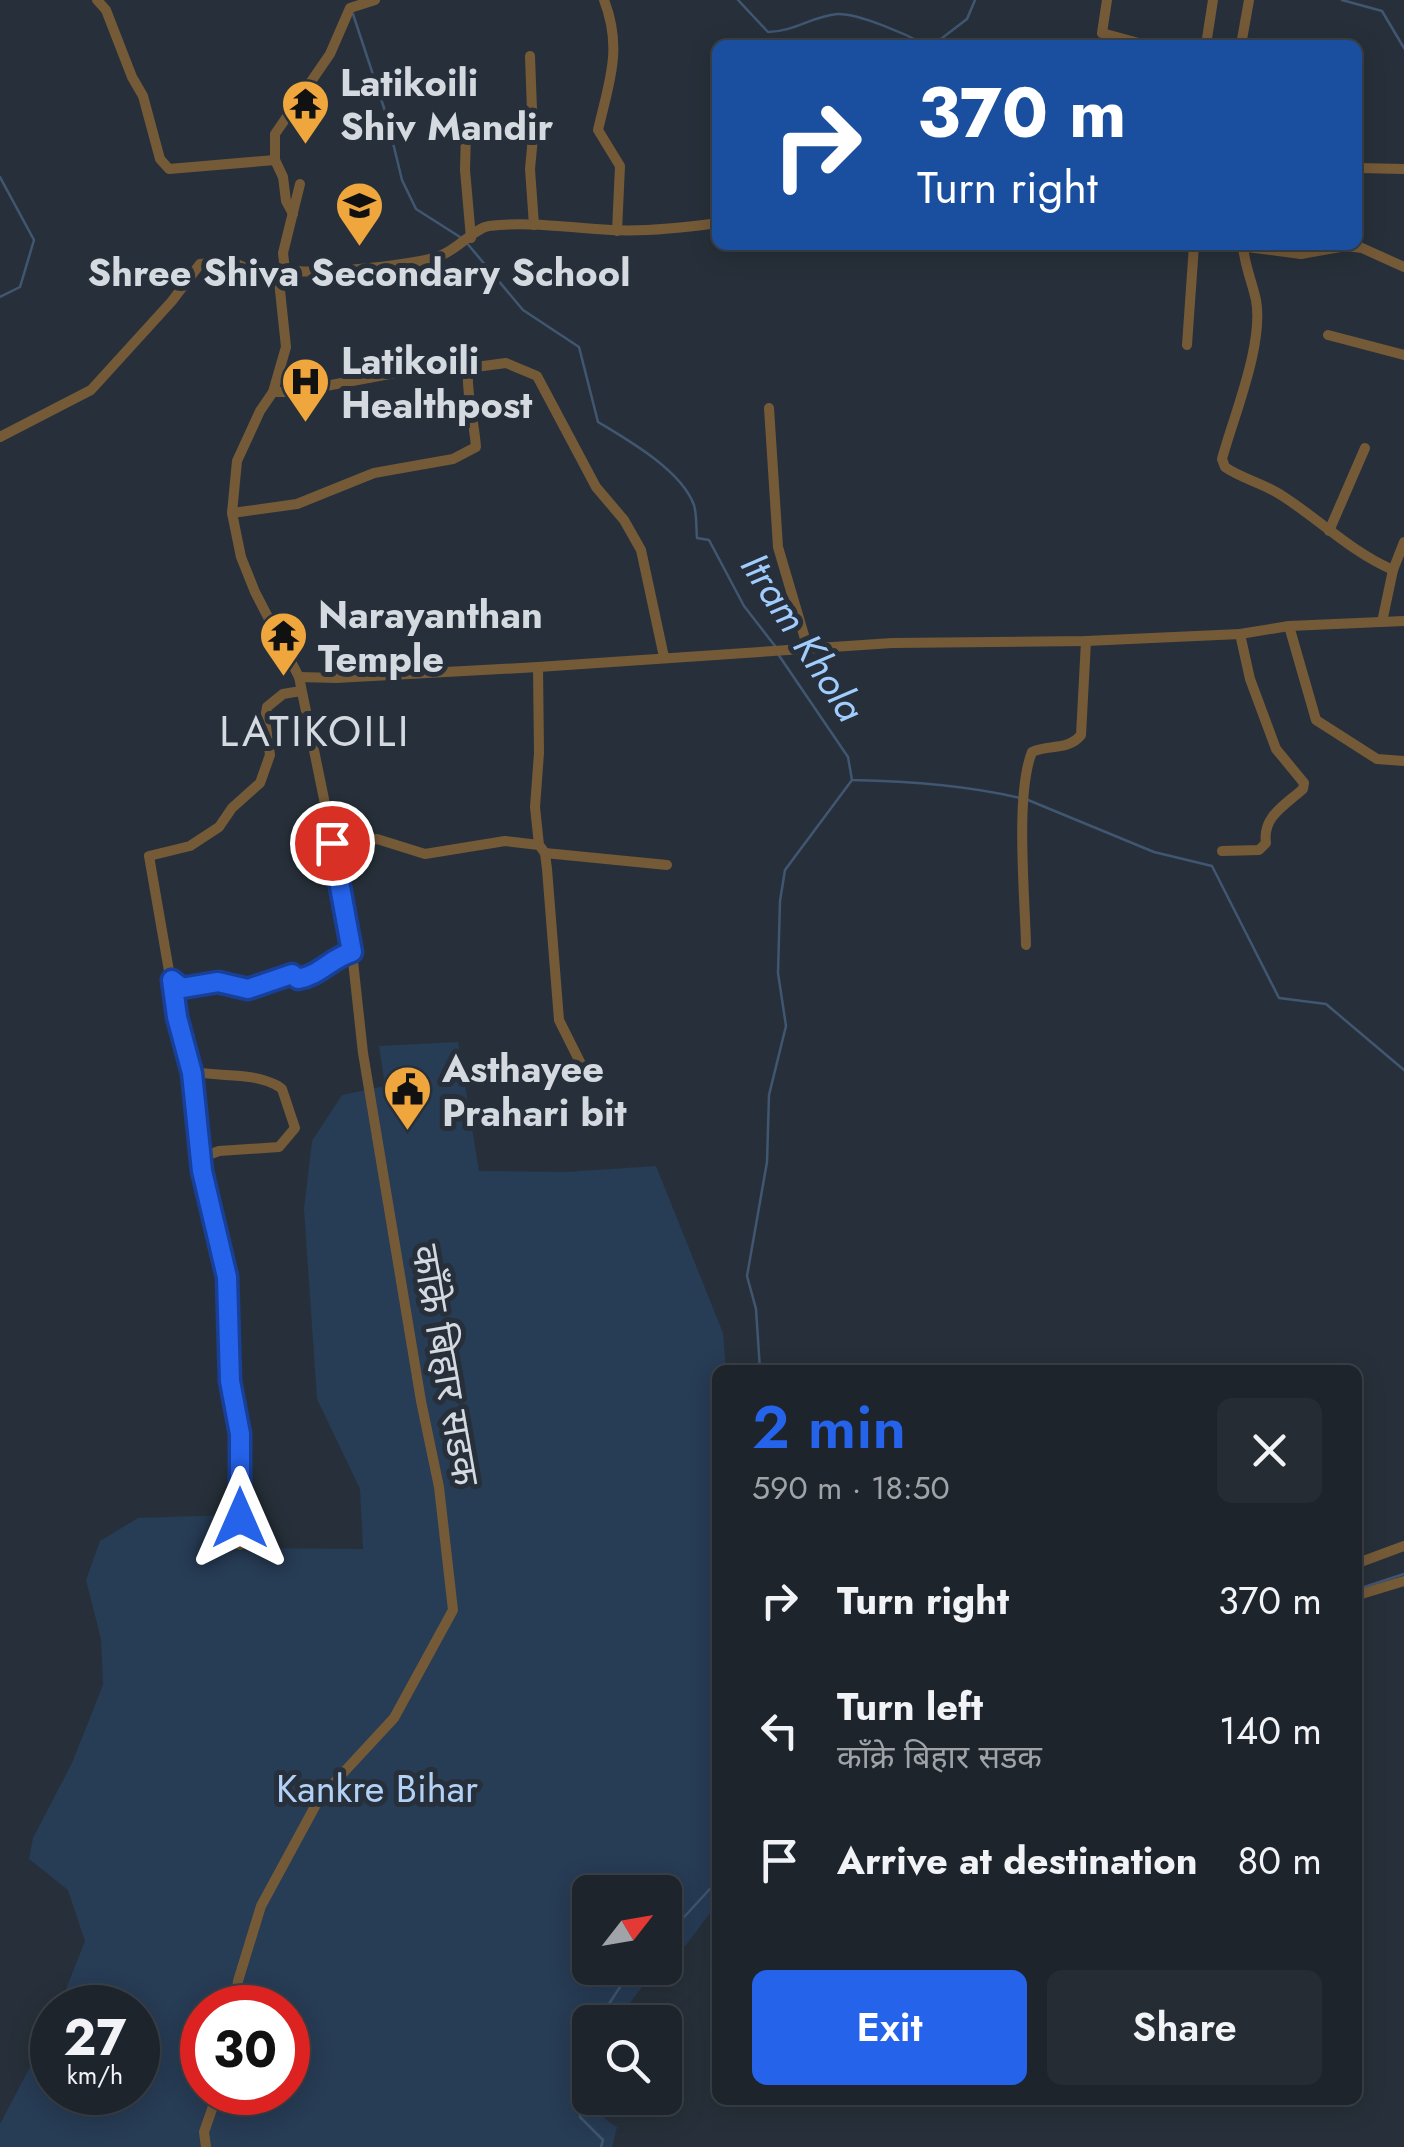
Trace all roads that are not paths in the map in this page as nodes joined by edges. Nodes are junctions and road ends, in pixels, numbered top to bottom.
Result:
1 (97, 0) edge
2 (375, 0) edge
3 (604, 0) edge
4 (1107, 0) edge
5 (1213, 0) edge
6 (1249, 0) edge
7 (1102, 39) edge
8 (1207, 40) edge
9 (1242, 40) edge
10 (530, 56) dead end
11 (466, 131) dead end
12 (275, 160) junction
13 (1362, 168) edge
14 (1404, 170) edge
15 (300, 184) dead end
16 (293, 215) junction
17 (534, 225) junction
18 (712, 225) edge
19 (618, 231) junction
20 (467, 241) junction
21 (1362, 248) edge
22 (1194, 250) edge
23 (1238, 250) edge
24 (1404, 267) edge
25 (282, 275) junction
26 (1328, 334) dead end
27 (1187, 345) dead end
28 (1404, 355) edge
29 (468, 368) junction
30 (273, 392) junction
31 (769, 408) dead end
32 (0, 437) edge
33 (1365, 448) dead end
34 (232, 513) junction
35 (1329, 531) junction
36 (1404, 542) edge
37 (1393, 570) junction
38 (1404, 621) edge
39 (1382, 622) junction
40 (1289, 626) junction
41 (1240, 634) junction
42 (1086, 641) junction
43 (808, 649) junction
44 (664, 658) junction
45 (538, 668) junction
46 (299, 677) junction
47 (301, 691) junction
48 (1404, 761) edge
49 (332, 843) junction
50 (542, 849) junction
51 (1222, 851) dead end
52 (667, 866) dead end
53 (1026, 945) dead end
54 (352, 952) junction
55 (172, 980) junction
56 (191, 1071) junction
57 (588, 1078) dead end
58 (200, 1158) junction
59 (240, 1545) dead end
60 (1404, 1546) edge
61 (1362, 1562) edge
62 (1404, 1581) edge
63 (1362, 1594) edge
64 (238, 1985) edge
65 (210, 2115) edge
66 (206, 2147) edge

1 - 12 street
2 - 12 street
3 - 19 street
4 - 7 street
5 - 8 street
6 - 9 street
10 - 17 street
11 - 20 street
12 - 16 street
13 - 14 street
15 - 16 street, काँक्रे बिहार सडक
16 - 25 street, काँक्रे बिहार सडक
17 - 19 street
17 - 20 street
18 - 19 street
20 - 25 street
21 - 24 street
22 - 27 street
23 - 35 street
25 - 30 street, काँक्रे बिहार सडक
25 - 32 street
26 - 28 street
29 - 30 street
29 - 34 street
29 - 44 street
30 - 34 street, काँक्रे बिहार सडक
31 - 43 street
33 - 35 street
34 - 46 street, काँक्रे बिहार सडक
35 - 37 street
36 - 37 street
37 - 39 street
38 - 39 street
39 - 40 street
40 - 41 street
40 - 48 street
41 - 42 street
41 - 51 street
42 - 43 street
42 - 53 street
43 - 44 street
44 - 45 street
45 - 46 street
45 - 50 street
46 - 47 street, काँक्रे बिहार सडक
47 - 49 street, काँक्रे बिहार सडक
47 - 55 street
49 - 50 street
49 - 54 street, काँक्रे बिहार सडक
50 - 52 street
50 - 57 street
54 - 55 street
54 - 64 street, काँक्रे बिहार सडक
55 - 56 street
56 - 58 street
56 - 58 street
58 - 59 street
60 - 61 street
62 - 63 street
65 - 66 street

